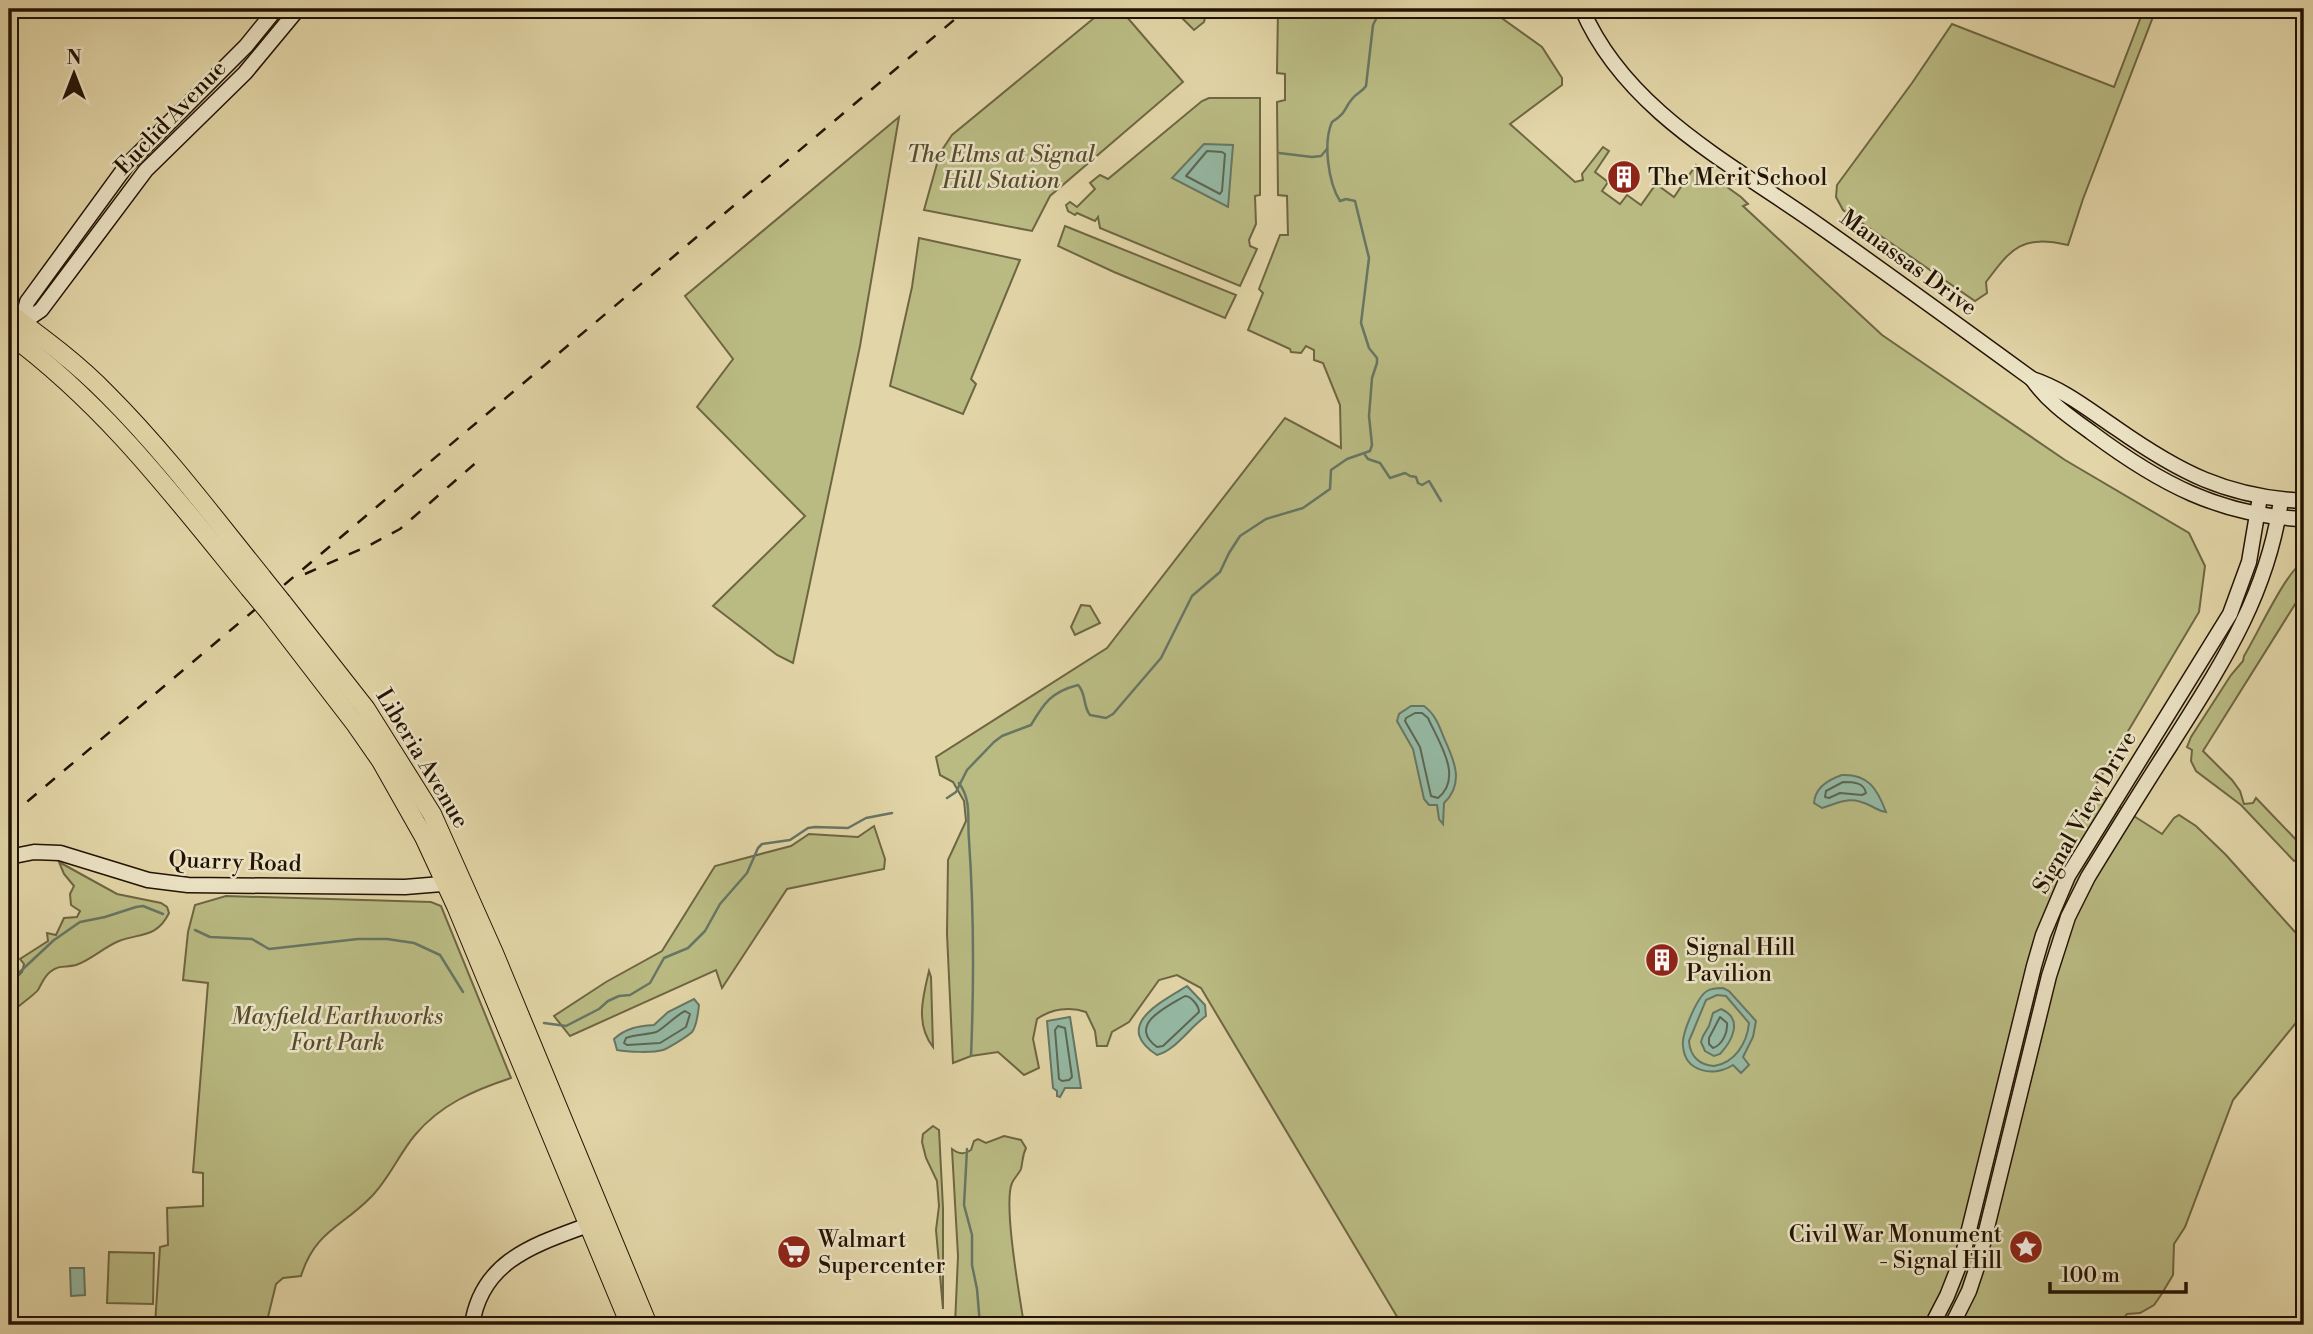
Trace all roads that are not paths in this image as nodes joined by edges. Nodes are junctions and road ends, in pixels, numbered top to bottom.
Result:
1 (276, 9) edge
2 (298, 9) edge
3 (1582, 9) edge
4 (12, 330) edge
5 (2032, 379) junction
6 (2260, 497) junction
7 (2281, 500) junction
8 (2304, 501) edge
9 (2257, 515) junction
10 (2278, 518) junction
11 (2304, 519) edge
12 (9, 857) edge
13 (455, 883) junction
14 (596, 1222) junction
15 (472, 1325) edge
16 (630, 1325) edge
17 (648, 1325) edge
18 (1932, 1325) edge
19 (1952, 1325) edge

1 - 4 main road, Euclid Avenue
2 - 4 main road, Euclid Avenue
3 - 5 main road, Manassas Drive
4 - 13 highway, Liberia Avenue, bridge
5 - 6 main road, Manassas Drive
5 - 9 main road, Manassas Drive
6 - 7 main road, Manassas Drive
6 - 9 main road, Signal View Drive
7 - 8 main road, Manassas Drive
7 - 10 main road, Signal View Drive
9 - 10 main road, Manassas Drive
9 - 18 main road, Signal View Drive
10 - 11 main road, Manassas Drive
10 - 19 main road, Signal View Drive
12 - 13 main road, Quarry Road
13 - 14 highway, Liberia Avenue
14 - 15 main road
14 - 16 highway, Liberia Avenue
14 - 17 highway, Liberia Avenue

